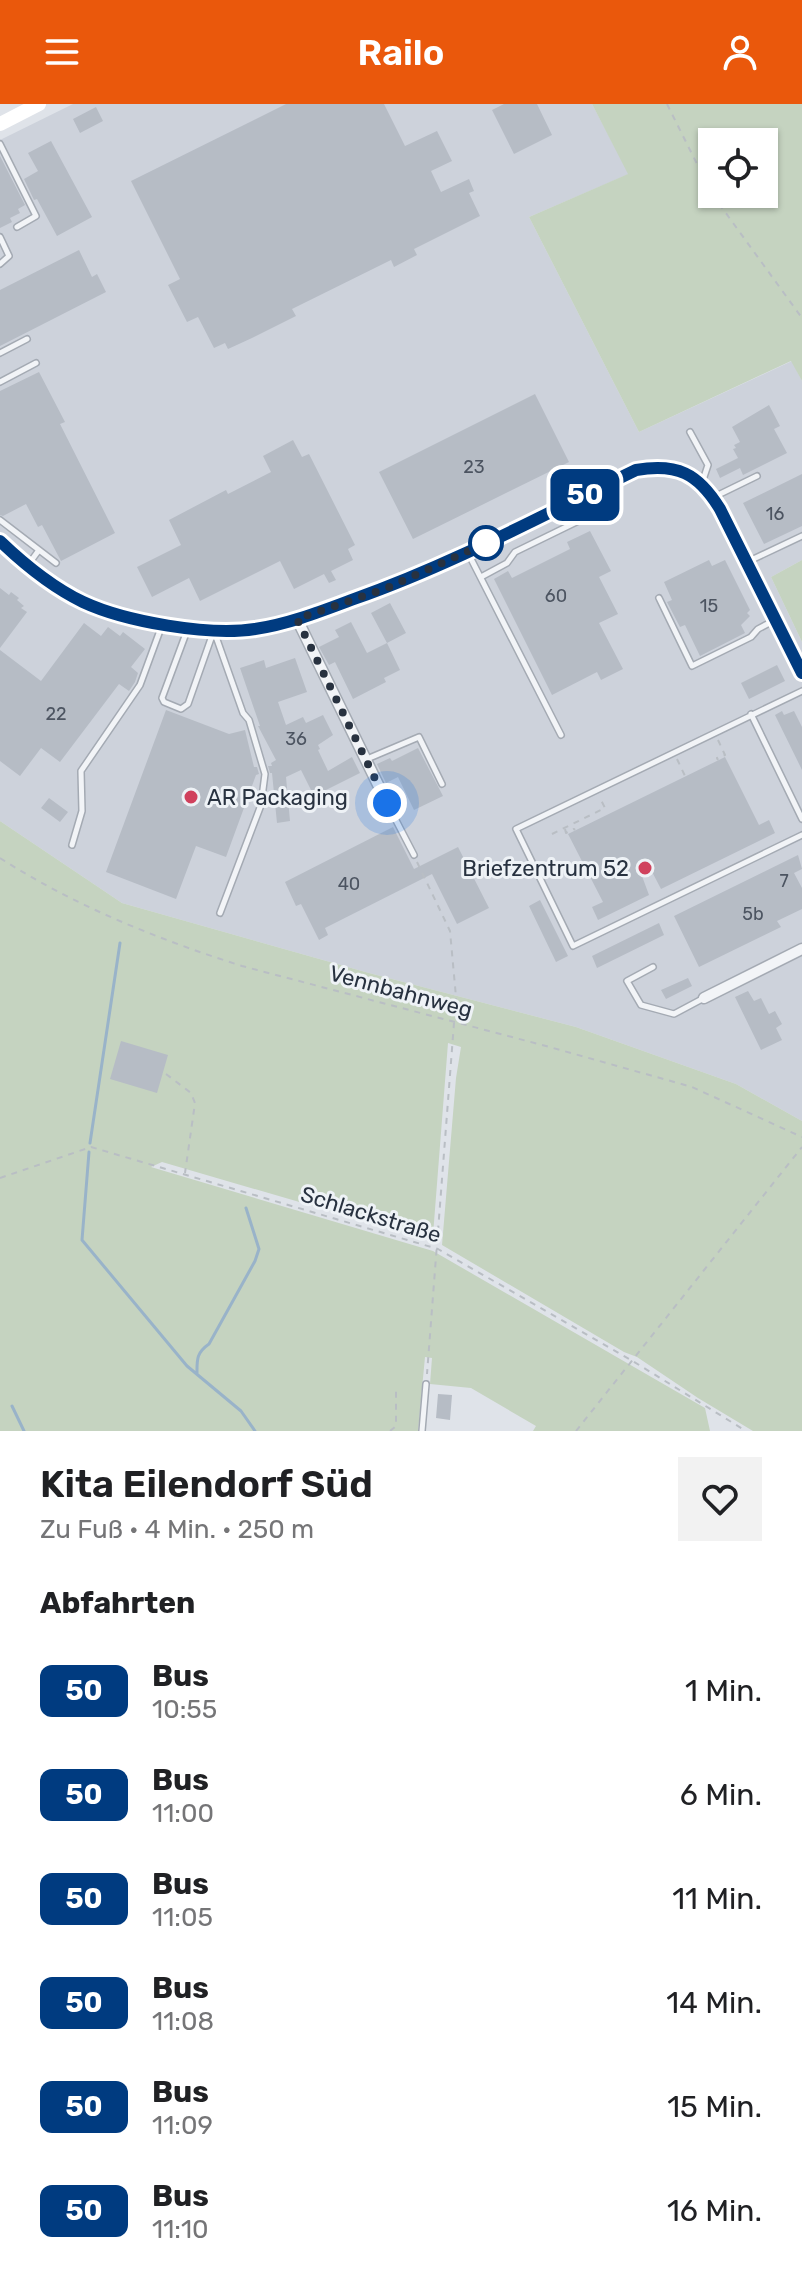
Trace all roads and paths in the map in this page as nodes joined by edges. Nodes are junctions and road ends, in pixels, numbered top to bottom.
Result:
1 (39, 104) edge
2 (667, 104) edge
3 (0, 124) edge
4 (0, 144) edge
5 (698, 166) edge
6 (722, 208) edge
7 (17, 227) dead end
8 (0, 237) edge
9 (0, 264) edge
10 (802, 318) edge
11 (27, 339) dead end
12 (0, 353) edge
13 (36, 363) dead end
14 (0, 382) edge
15 (690, 432) dead end
16 (757, 476) dead end
17 (701, 484) junction
18 (713, 498) junction
19 (599, 511) dead end
20 (0, 520) edge
21 (802, 536) edge
22 (0, 541) edge
23 (39, 550) junction
24 (467, 551) junction
25 (747, 562) junction
26 (56, 563) dead end
27 (27, 566) junction
28 (481, 577) junction
29 (659, 598) dead end
30 (297, 619) junction
31 (776, 620) junction
32 (162, 624) junction
33 (188, 628) junction
34 (214, 629) junction
35 (802, 673) edge
36 (802, 691) edge
37 (751, 714) junction
38 (714, 732) junction
39 (561, 735) dead end
40 (673, 752) junction
41 (366, 759) junction
42 (718, 760) dead end
43 (685, 776) dead end
44 (442, 784) dead end
45 (596, 790) junction
46 (387, 803) joint
47 (802, 819) edge
48 (564, 828) junction
49 (575, 830) dead end
50 (552, 834) dead end
51 (802, 835) edge
52 (72, 845) dead end
53 (414, 855) joint
54 (0, 858) edge
55 (220, 913) dead end
56 (802, 949) edge
57 (653, 967) dead end
58 (704, 998) joint
59 (453, 1021) junction
60 (166, 1074) dead end
61 (802, 1137) edge
62 (802, 1147) edge
63 (185, 1174) junction
64 (0, 1178) edge
65 (438, 1249) junction
66 (631, 1360) junction
67 (426, 1384) joint
68 (396, 1388) dead end
69 (390, 1431) edge
70 (422, 1431) edge
71 (576, 1431) edge
72 (746, 1431) edge

1 - 3 main road
2 - 5 path
4 - 7 lane
6 - 10 path
8 - 9 lane
11 - 12 lane
13 - 14 lane
15 - 17 lane
16 - 18 lane
17 - 18 street
17 - 24 street
18 - 25 street
19 - 28 lane
20 - 23 lane
21 - 25 lane
22 - 27 street
23 - 26 lane
23 - 27 lane
24 - 28 lane
24 - 30 street
25 - 31 street
27 - 32 street
28 - 39 lane
29 - 31 lane
30 - 34 street
30 - 41 street
31 - 35 street
32 - 33 street
32 - 52 lane
33 - 34 street
33 - 34 lane
34 - 55 lane
36 - 37 lane
37 - 38 lane
37 - 47 lane
38 - 40 lane
38 - 42 path
40 - 43 path
40 - 45 lane
41 - 44 lane
41 - 46 street
45 - 48 path
45 - 51 lane
46 - 53 lane
48 - 49 path
48 - 50 path
53 - 59 path
54 - 59 path, Vennbahnweg
56 - 58 street
57 - 58 lane
59 - 61 path, Vennbahnweg
59 - 65 path
60 - 63 path
62 - 66 path
63 - 64 path, Schlackstraße
63 - 65 path, Schlackstraße
65 - 66 path, Schlackstraße
65 - 67 path
66 - 71 path
66 - 72 path, Schlackstraße
67 - 70 lane
68 - 69 path

